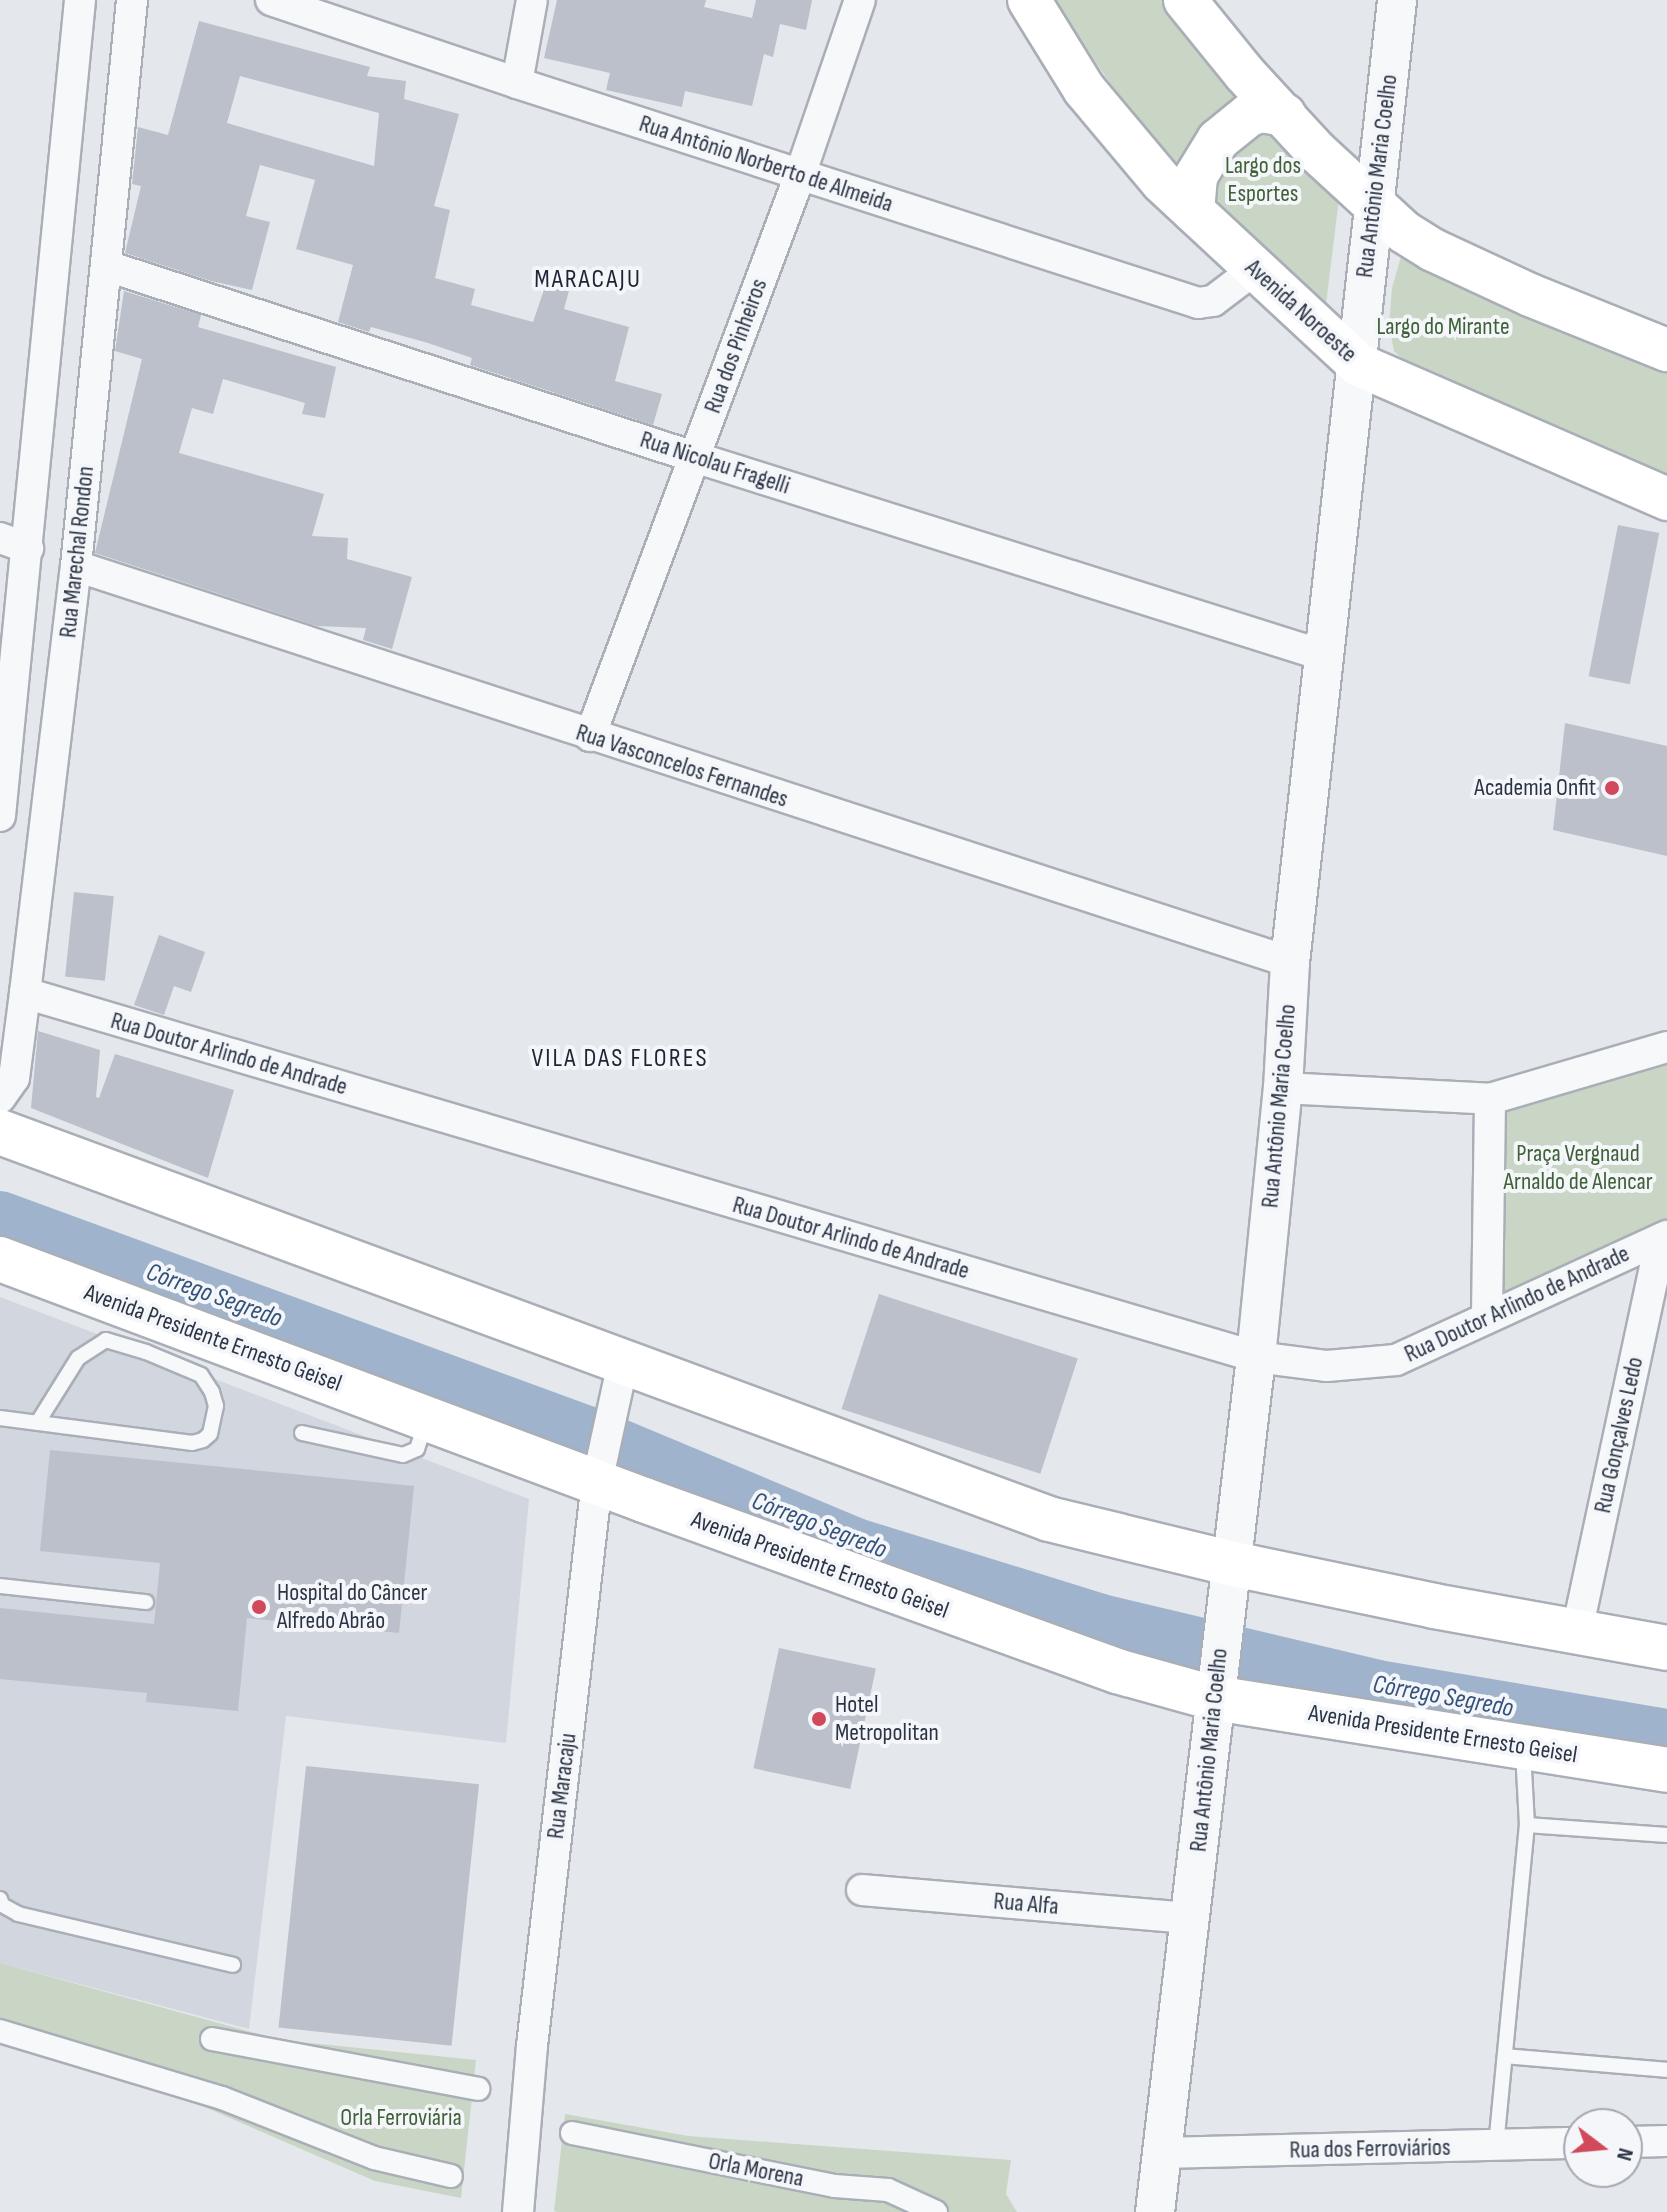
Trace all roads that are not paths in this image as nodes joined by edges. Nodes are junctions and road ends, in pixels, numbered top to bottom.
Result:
1 (80, 0) edge
2 (132, 0) edge
3 (271, 0) edge
4 (532, 0) edge
5 (860, 0) edge
6 (1029, 0) edge
7 (1185, 0) edge
8 (1397, 0) edge
9 (517, 83) junction
10 (1285, 115) junction
11 (800, 175) junction
12 (1374, 209) junction
13 (1193, 211) junction
14 (107, 266) junction
15 (1254, 270) junction
16 (1667, 350) edge
17 (1359, 365) junction
18 (694, 457) junction
19 (1667, 499) edge
20 (14, 543) edge
21 (76, 566) junction
22 (1325, 656) junction
23 (590, 736) junction
24 (0, 816) edge
25 (1290, 962) junction
26 (25, 993) junction
27 (1667, 1047) edge
28 (1283, 1088) junction
29 (0, 1098) edge
30 (1490, 1099) junction
31 (0, 1132) edge
32 (1664, 1237) edge
33 (0, 1259) edge
34 (1487, 1316) junction
35 (1256, 1357) junction
36 (621, 1375) junction
37 (427, 1417) junction
38 (0, 1418) edge
39 (38, 1422) junction
40 (302, 1433) dead end
41 (599, 1471) junction
42 (1228, 1578) junction
43 (0, 1586) edge
44 (146, 1602) dead end
45 (1577, 1631) junction
46 (1667, 1648) edge
47 (1216, 1677) junction
48 (1523, 1746) junction
49 (1667, 1770) edge
50 (1527, 1825) junction
51 (1667, 1835) edge
52 (862, 1890) dead end
53 (0, 1899) edge
54 (1191, 1918) junction
55 (233, 1965) dead end
56 (0, 2031) edge
57 (212, 2039) dead end
58 (1505, 2056) junction
59 (1667, 2070) edge
60 (478, 2089) dead end
61 (572, 2133) dead end
62 (1667, 2141) edge
63 (1643, 2142) edge
64 (1563, 2144) edge
65 (1496, 2146) junction
66 (1162, 2153) junction
67 (451, 2176) dead end
68 (518, 2212) edge
69 (936, 2212) edge
70 (1155, 2212) edge

1 - 20 street, Rua Marechal Rondon
2 - 14 street, Rua Marechal Rondon
3 - 9 street, Rua Antônio Norberto de Almeida
4 - 9 street
5 - 11 street, Rua dos Pinheiros
6 - 13 main road, Avenida Noroeste
7 - 10 main road
8 - 12 street, Rua Antônio Maria Coelho
9 - 11 street, Rua Antônio Norberto de Almeida
10 - 12 main road
10 - 13 main road
11 - 15 street, Rua Antônio Norberto de Almeida
11 - 18 street, Rua dos Pinheiros
12 - 16 main road
12 - 17 street, Rua Antônio Maria Coelho
13 - 15 main road, Avenida Noroeste
14 - 18 street, Rua Nicolau Fragelli
14 - 21 street, Rua Marechal Rondon
15 - 17 main road, Avenida Noroeste
17 - 19 main road, Avenida Noroeste
17 - 22 street, Rua Antônio Maria Coelho
18 - 22 street, Rua Nicolau Fragelli
18 - 23 street, Rua dos Pinheiros
20 - 24 street, Rua Marechal Rondon
21 - 23 street, Rua Vasconcelos Fernandes
21 - 26 street, Rua Marechal Rondon
22 - 25 street, Rua Antônio Maria Coelho
23 - 25 street, Rua Vasconcelos Fernandes
25 - 28 street, Rua Antônio Maria Coelho
26 - 29 street, Rua Marechal Rondon
26 - 35 street, Rua Doutor Arlindo de Andrade
27 - 30 street
28 - 30 street
28 - 35 street, Rua Antônio Maria Coelho
30 - 34 street
31 - 36 main road
32 - 34 street, Rua Doutor Arlindo de Andrade
32 - 45 street, Rua Gonçalves Ledo
33 - 37 main road, Avenida Presidente Ernesto Geisel
34 - 35 street, Rua Doutor Arlindo de Andrade
35 - 42 street, Rua Antônio Maria Coelho
36 - 41 street, Rua Maracaju
36 - 42 main road
37 - 40 lane
37 - 41 main road, Avenida Presidente Ernesto Geisel
38 - 39 lane
39 - 39 lane
41 - 47 main road, Avenida Presidente Ernesto Geisel
41 - 68 street, Rua Maracaju
42 - 45 main road
42 - 47 street, Rua Antônio Maria Coelho
43 - 44 lane
45 - 46 main road
47 - 48 main road, Avenida Presidente Ernesto Geisel
47 - 54 street, Rua Antônio Maria Coelho
48 - 49 main road, Avenida Presidente Ernesto Geisel
48 - 50 lane
50 - 51 lane
50 - 58 lane
52 - 54 street, Rua Alfa
53 - 55 lane
54 - 66 street, Rua Antônio Maria Coelho
56 - 67 street
57 - 60 street
58 - 59 lane
58 - 65 lane
61 - 69 street, Orla Morena
62 - 63 street
64 - 65 street, Rua dos Ferroviários
65 - 66 street, Rua dos Ferroviários
66 - 70 street, Rua Antônio Maria Coelho

